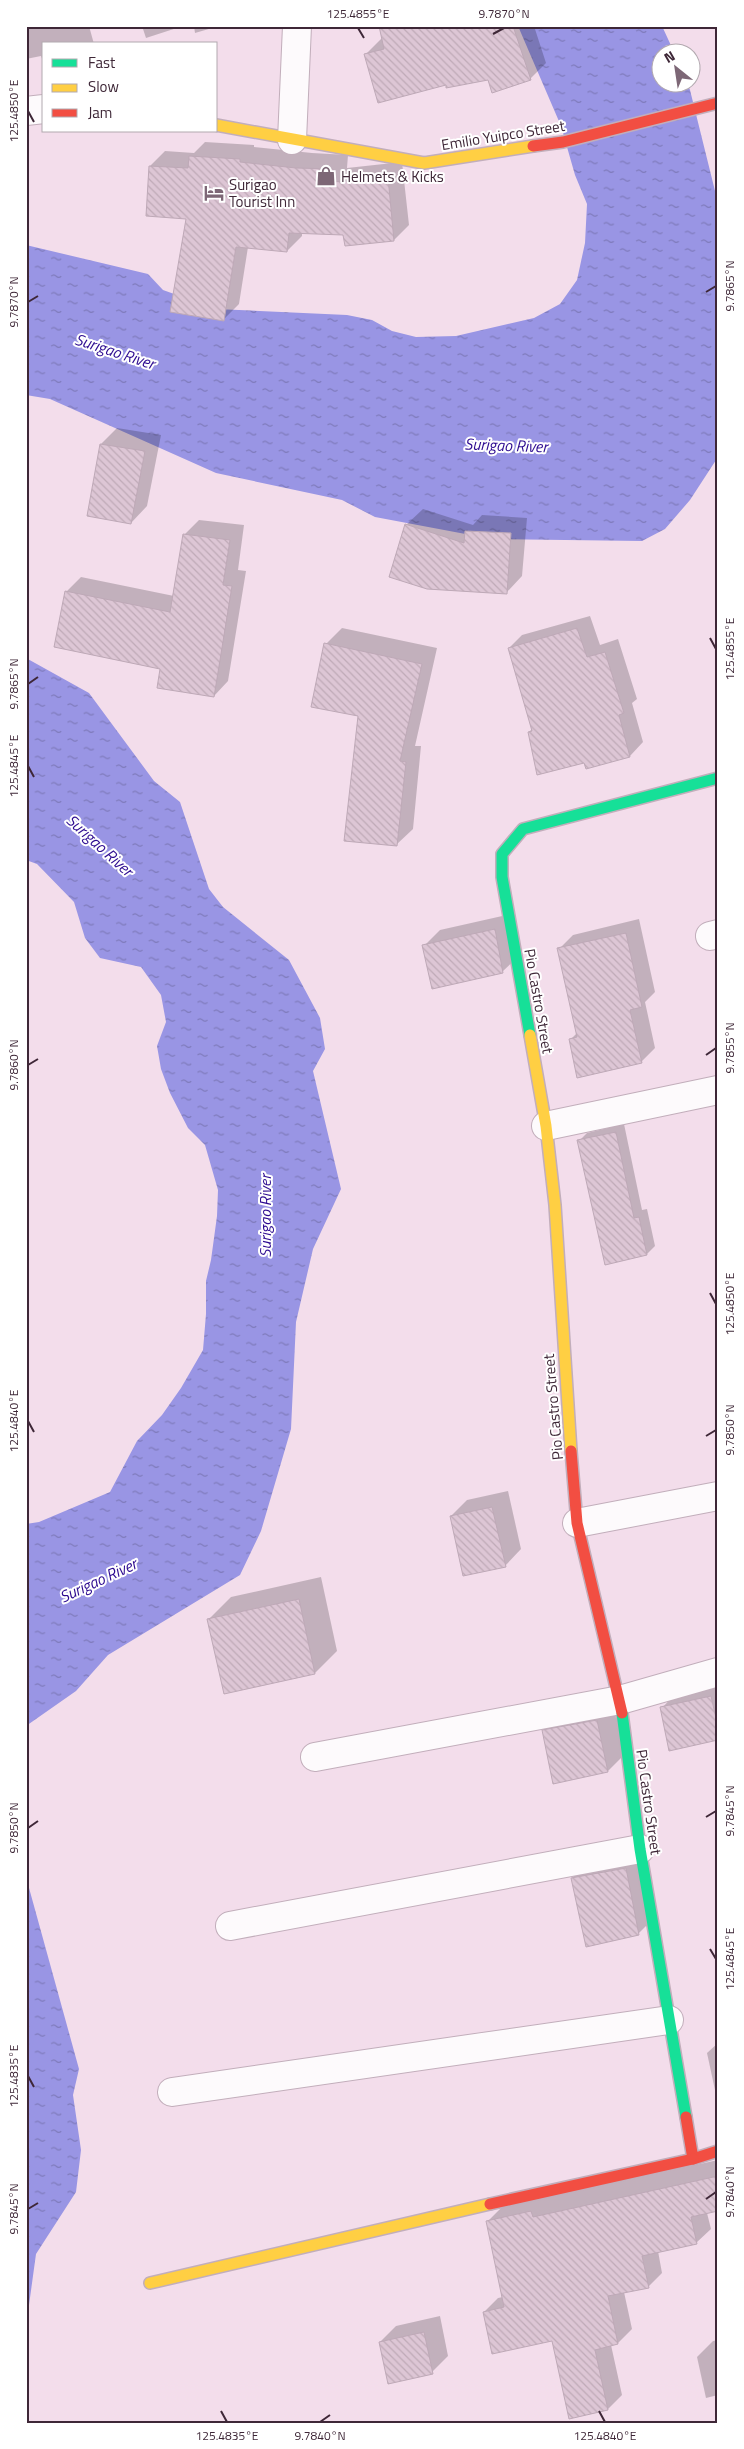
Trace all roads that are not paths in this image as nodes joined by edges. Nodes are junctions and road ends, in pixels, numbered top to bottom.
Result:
1 (297, 26) edge
2 (718, 103) edge
3 (42, 109) edge
4 (26, 111) edge
5 (218, 125) edge
6 (292, 140) junction
7 (718, 778) edge
8 (718, 1090) edge
9 (546, 1126) junction
10 (718, 1496) edge
11 (577, 1523) junction
12 (718, 1672) edge
13 (620, 1700) junction
14 (315, 1757) dead end
15 (640, 1849) junction
16 (230, 1926) dead end
17 (669, 2020) junction
18 (172, 2092) dead end
19 (718, 2151) edge
20 (693, 2159) junction
21 (150, 2283) dead end

1 - 6 street
2 - 6 street, Emilio Yuipco Street
3 - 4 street
5 - 6 street, Emilio Yuipco Street
7 - 9 street, Pio Castro Street
8 - 9 street
9 - 11 street, Pio Castro Street
10 - 11 street
11 - 13 street, Pio Castro Street
12 - 13 street
13 - 14 street
13 - 15 street, Pio Castro Street
15 - 16 street
15 - 17 street, Pio Castro Street
17 - 18 street
17 - 20 street, Pio Castro Street
19 - 20 street
20 - 21 street

